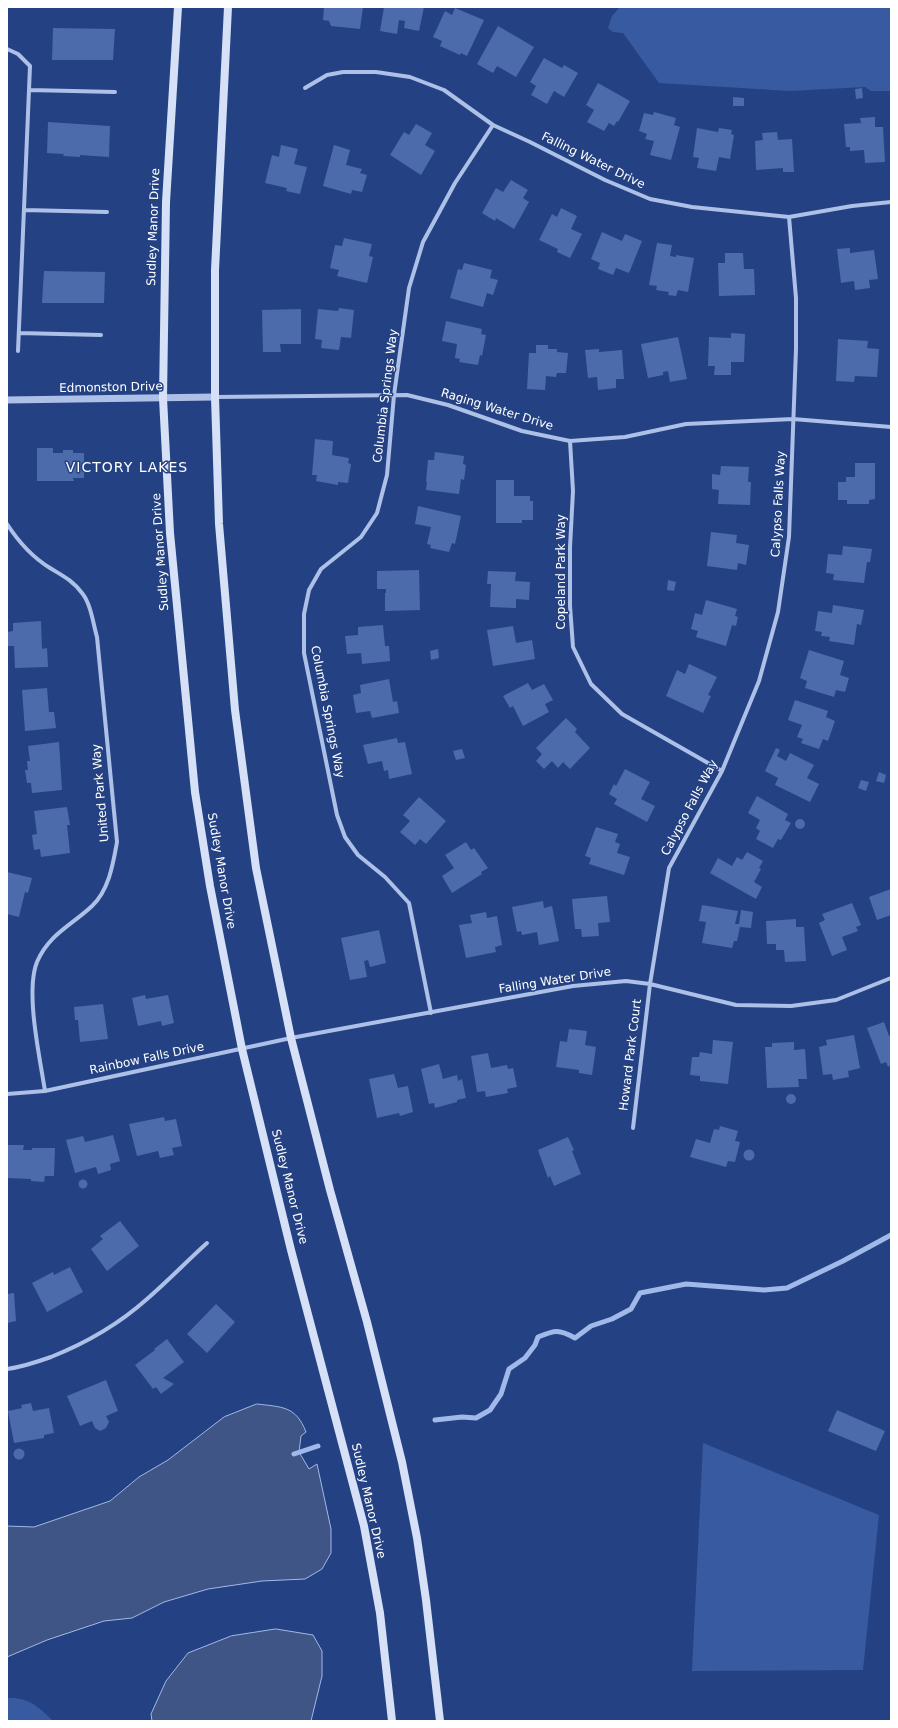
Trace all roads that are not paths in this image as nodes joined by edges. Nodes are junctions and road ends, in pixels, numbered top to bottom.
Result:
1 (178, 7) edge
2 (228, 7) edge
3 (7, 49) edge
4 (305, 88) dead end
5 (30, 90) junction
6 (115, 92) dead end
7 (493, 125) junction
8 (891, 202) edge
9 (24, 210) junction
10 (108, 212) dead end
11 (789, 217) junction
12 (19, 333) junction
13 (100, 335) dead end
14 (18, 350) dead end
15 (394, 395) junction
16 (215, 397) junction
17 (163, 398) junction
18 (7, 400) edge
19 (793, 418) junction
20 (891, 427) edge
21 (570, 441) junction
22 (7, 524) edge
23 (722, 771) junction
24 (891, 978) edge
25 (650, 984) junction
26 (431, 1013) junction
27 (291, 1038) junction
28 (242, 1049) junction
29 (45, 1091) junction
30 (7, 1094) edge
31 (633, 1128) dead end
32 (207, 1243) dead end
33 (7, 1368) edge
34 (392, 1721) edge
35 (440, 1721) edge

1 - 17 main road, Sudley Manor Drive
2 - 16 main road
3 - 5 street
4 - 7 street, Falling Water Drive
5 - 6 street
5 - 9 street
7 - 11 street, Falling Water Drive
7 - 15 street, Columbia Springs Way
8 - 11 street, Falling Water Drive
9 - 10 street
9 - 12 street
11 - 19 street, Calypso Falls Way
12 - 13 street
12 - 14 street
15 - 16 street, Raging Water Drive
15 - 21 street, Raging Water Drive
15 - 26 street, Columbia Springs Way
16 - 17 street, Edmonston Drive
16 - 27 main road
17 - 18 street, Edmonston Drive
17 - 28 main road, Sudley Manor Drive
19 - 20 street, Raging Water Drive
19 - 21 street, Raging Water Drive
19 - 23 street, Calypso Falls Way
21 - 23 street, Copeland Park Way
22 - 29 street, United Park Way
23 - 25 street, Calypso Falls Way
24 - 25 street, Falling Water Drive
25 - 26 street, Falling Water Drive
25 - 31 street, Howard Park Court
26 - 27 street, Falling Water Drive
27 - 28 street, Rainbow Falls Drive
27 - 35 main road
28 - 29 street, Rainbow Falls Drive
28 - 34 main road, Sudley Manor Drive
29 - 30 street, Rainbow Falls Drive
32 - 33 street

